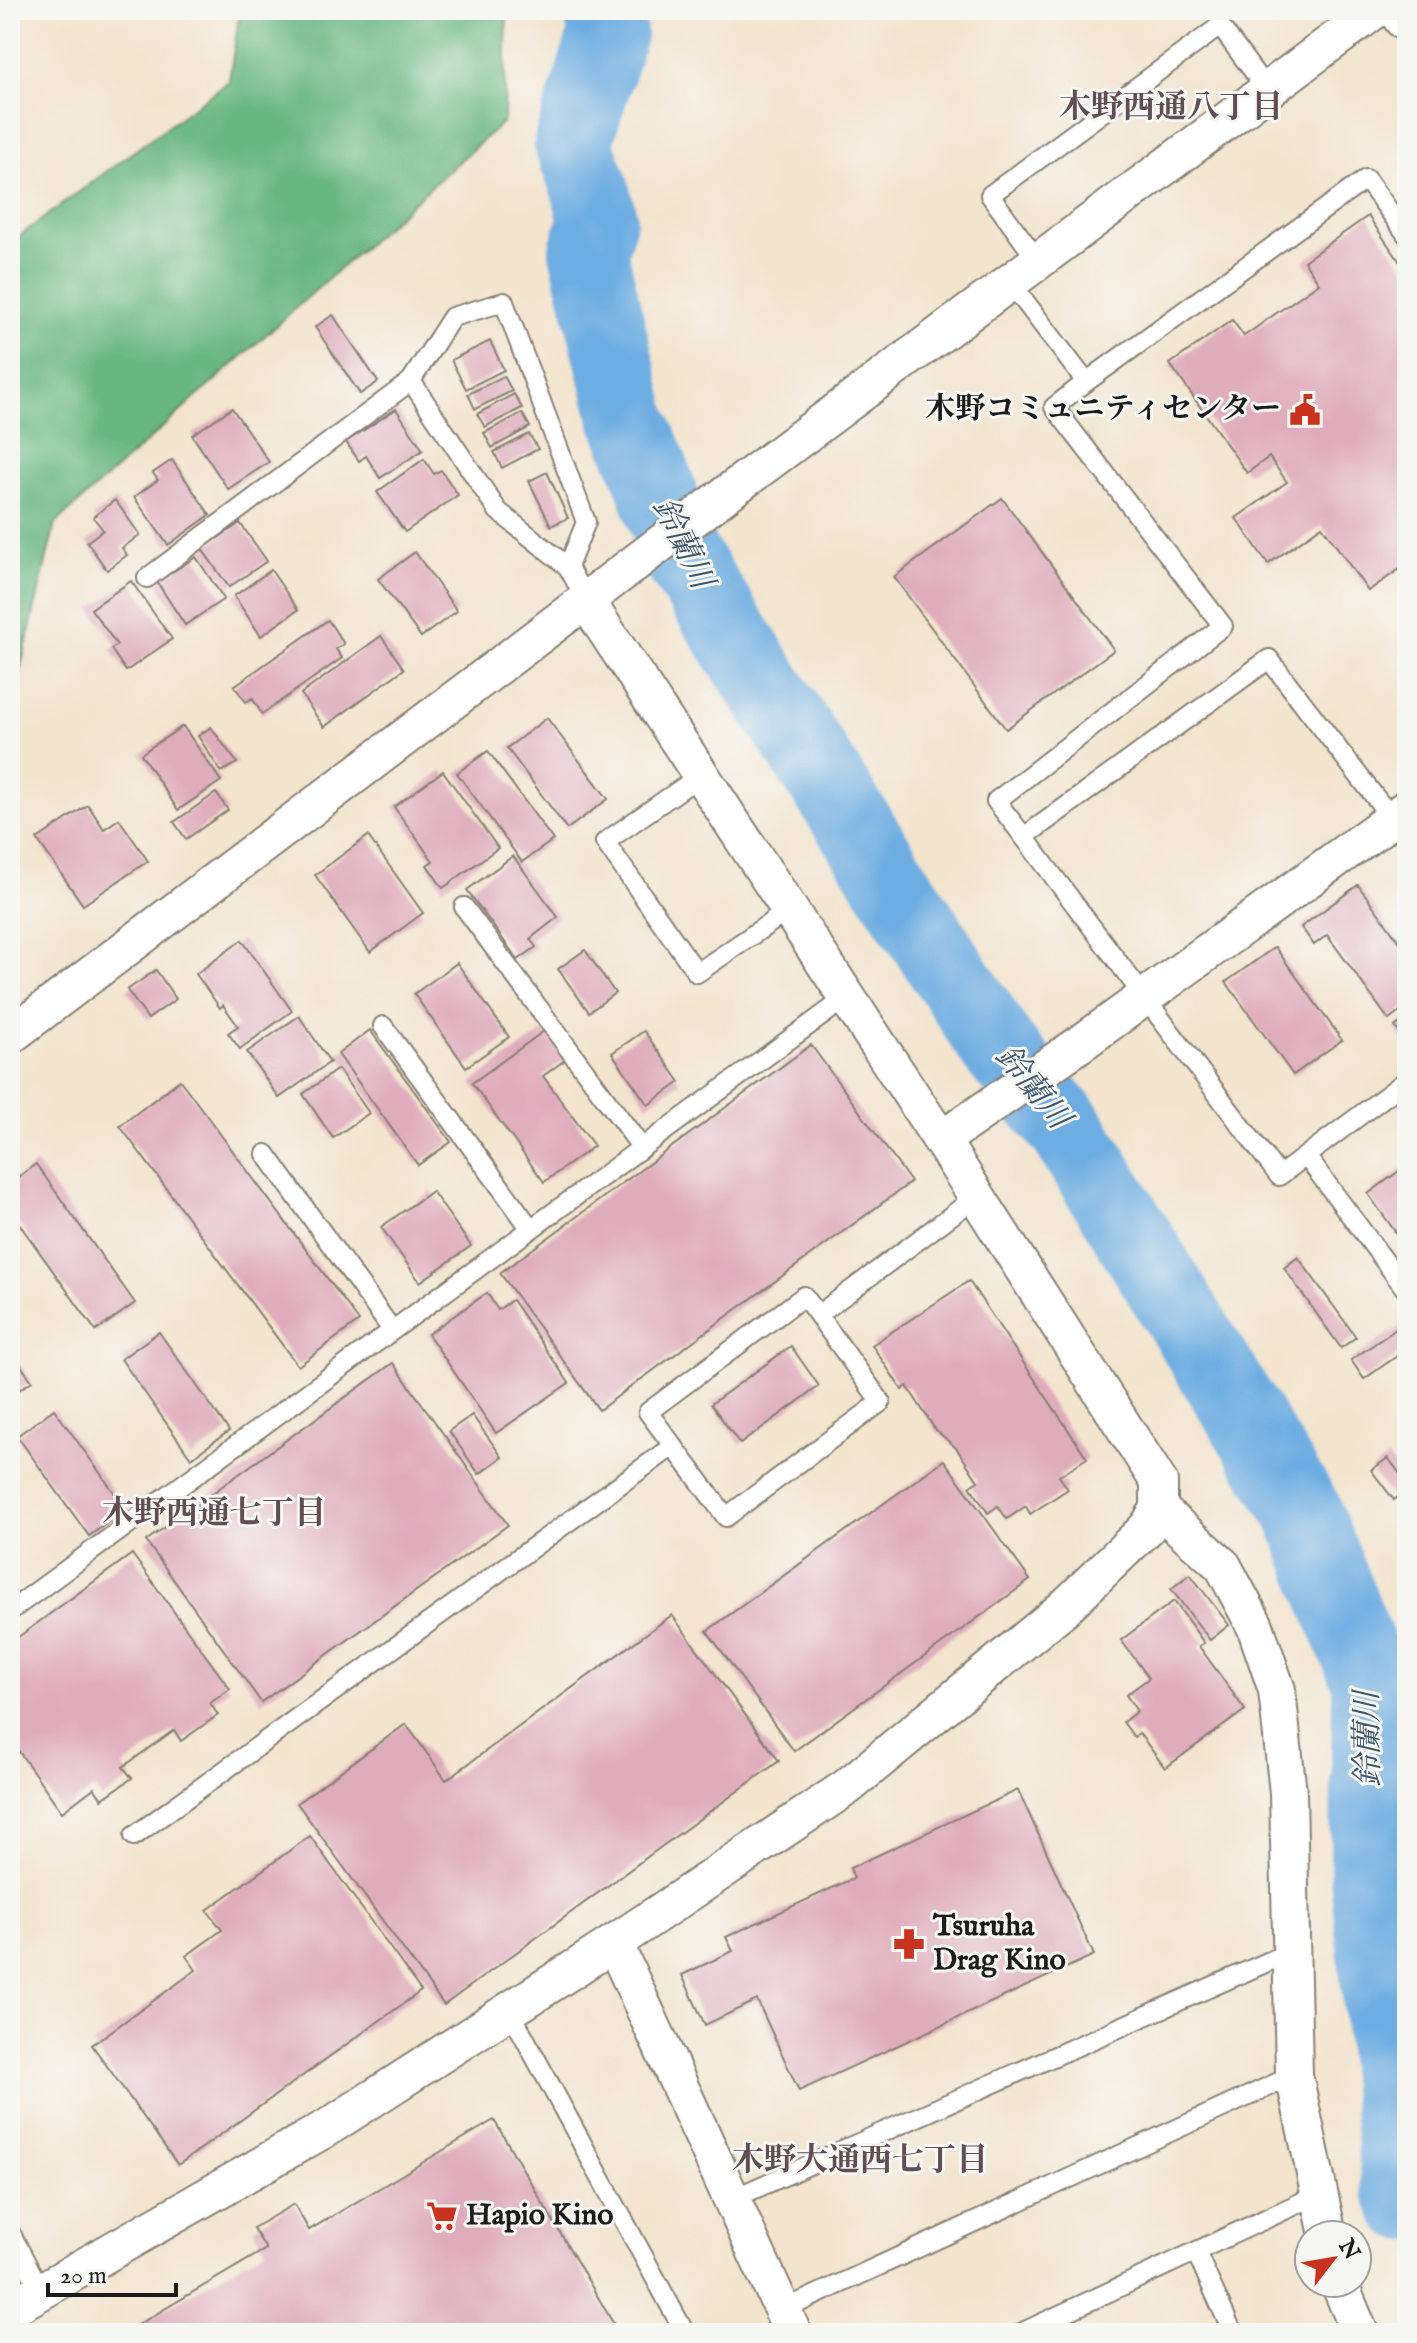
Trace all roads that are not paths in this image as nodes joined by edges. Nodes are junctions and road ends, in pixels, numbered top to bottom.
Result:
1 (1375, 10) edge
2 (1400, 10) edge
3 (1407, 19) edge
4 (1267, 90) junction
5 (1407, 235) edge
6 (1024, 272) junction
7 (411, 381) junction
8 (1086, 382) junction
9 (568, 567) junction
10 (147, 578) dead end
11 (587, 602) junction
12 (701, 775) junction
13 (1399, 814) edge
14 (1024, 837) junction
15 (464, 907) dead end
16 (789, 910) junction
17 (1144, 996) junction
18 (846, 998) junction
19 (383, 1026) dead end
20 (10, 1036) edge
21 (1407, 1080) edge
22 (941, 1140) junction
23 (642, 1148) junction
24 (266, 1154) dead end
25 (1306, 1156) junction
26 (976, 1197) junction
27 (531, 1229) junction
28 (1407, 1291) edge
29 (818, 1315) junction
30 (392, 1330) junction
31 (673, 1446) junction
32 (1159, 1509) junction
33 (10, 1611) edge
34 (134, 1836) dead end
35 (614, 1943) junction
36 (1290, 1952) junction
37 (510, 2011) junction
38 (1281, 2081) dead end
39 (1319, 2194) junction
40 (732, 2199) junction
41 (1324, 2219) edge
42 (10, 2232) edge
43 (1196, 2252) junction
44 (1346, 2299) edge
45 (25, 2300) edge
46 (788, 2321) edge
47 (685, 2333) edge
48 (1021, 2333) edge
49 (1233, 2333) edge
50 (1360, 2333) edge

1 - 4 street
2 - 3 street
4 - 6 street
4 - 6 lane
5 - 8 lane
6 - 8 lane
6 - 11 street
7 - 9 lane
7 - 9 lane
7 - 10 lane
8 - 14 lane
9 - 11 lane
11 - 12 street
11 - 20 street
12 - 16 street
12 - 16 lane
13 - 14 lane
13 - 17 street
14 - 17 lane
15 - 23 lane
16 - 18 street
17 - 22 street
17 - 25 lane
18 - 22 street
18 - 23 lane
19 - 27 lane
21 - 25 lane
22 - 26 street
23 - 27 lane
24 - 30 lane
25 - 28 lane
26 - 29 lane
26 - 32 street
27 - 30 lane
29 - 31 lane
29 - 31 lane
30 - 33 lane
31 - 34 lane
32 - 35 street
32 - 36 street
35 - 37 street
35 - 40 street
36 - 39 street
36 - 40 lane
37 - 45 street
37 - 47 lane
38 - 46 lane
39 - 41 street
39 - 43 lane
40 - 46 street
42 - 45 lane
43 - 48 lane
43 - 49 lane
44 - 50 street

